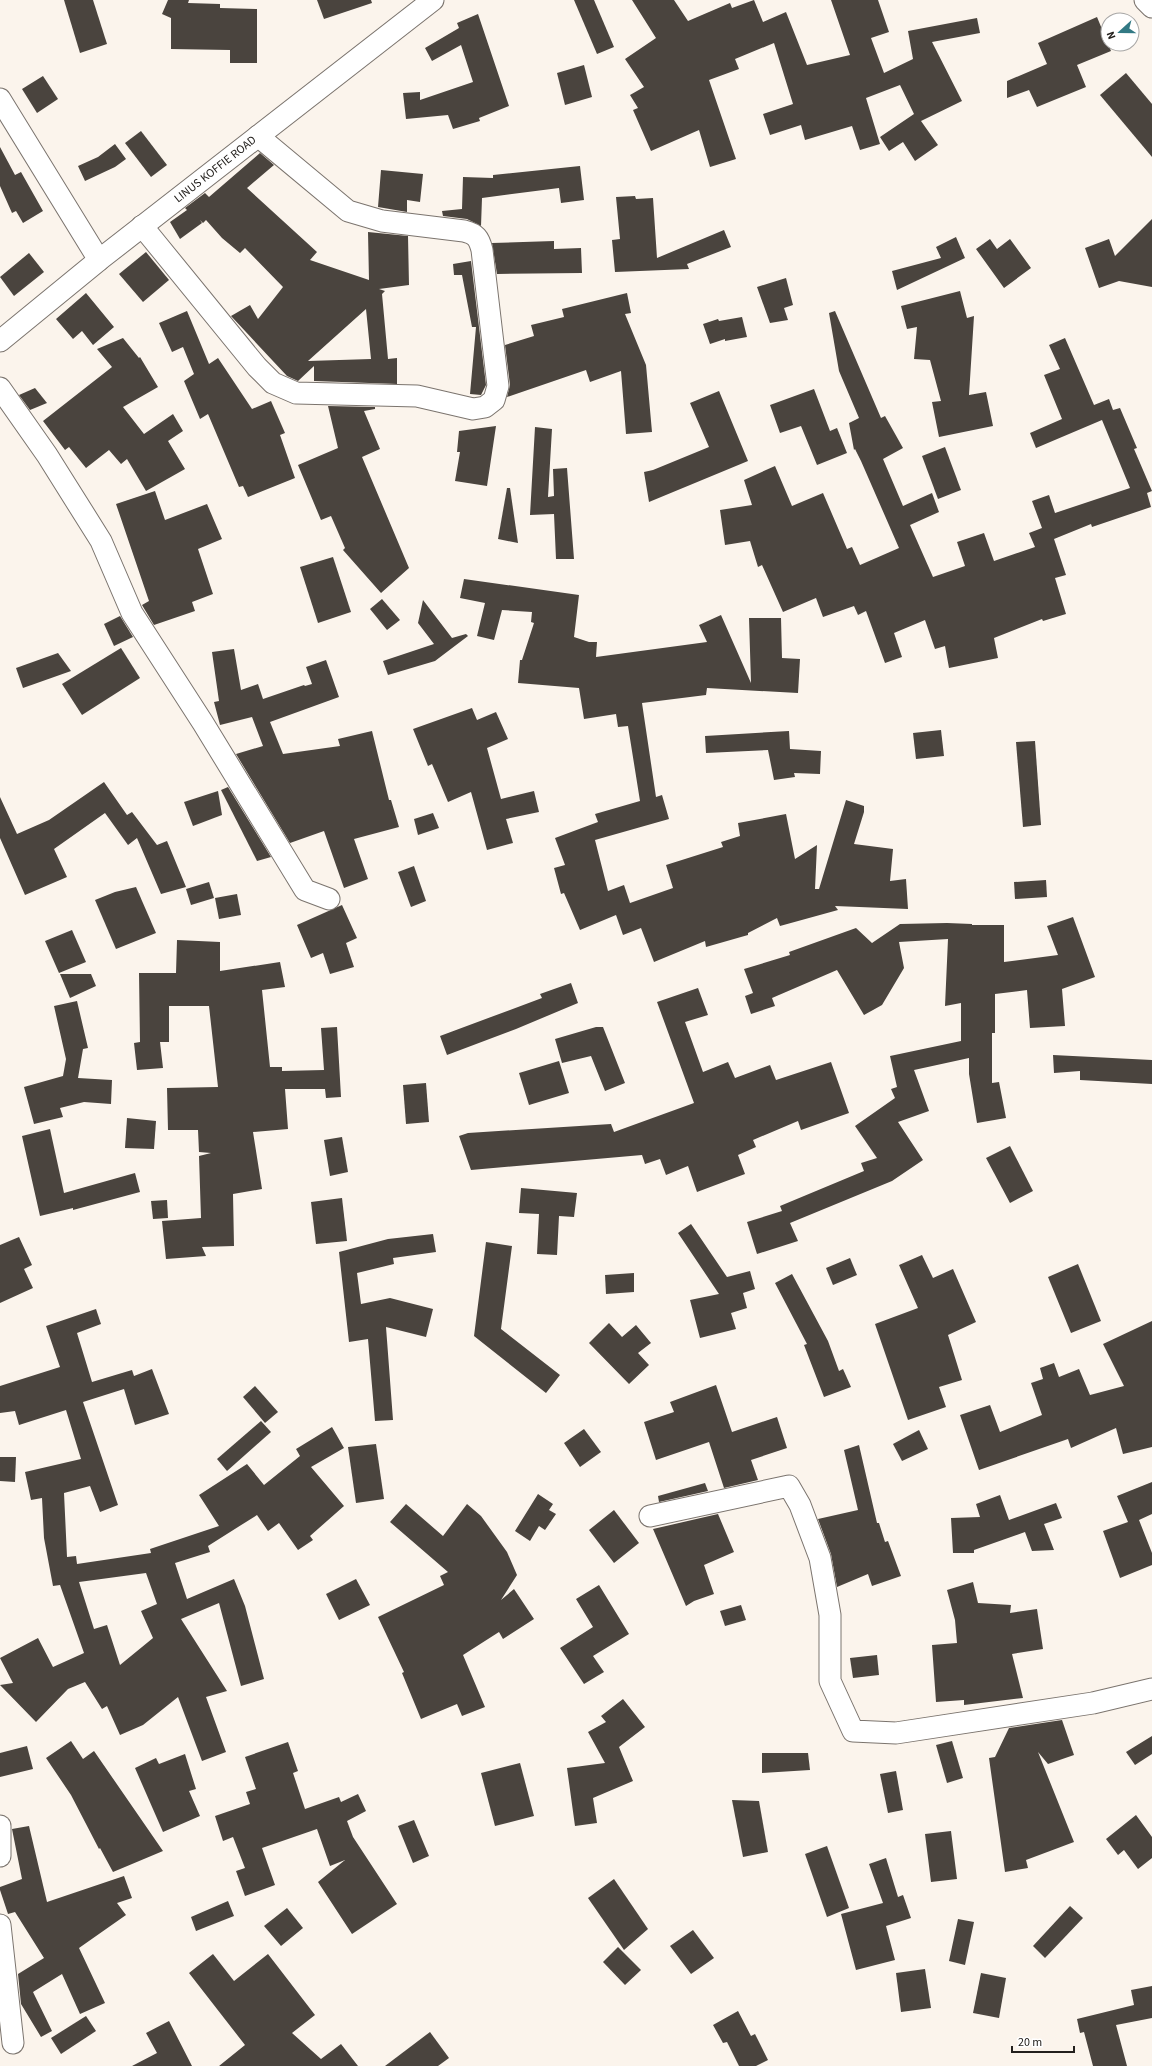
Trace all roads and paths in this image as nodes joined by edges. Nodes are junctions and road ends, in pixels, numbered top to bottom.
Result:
1 (433, 0) edge
2 (1145, 0) edge
3 (1152, 7) edge
4 (0, 99) edge
5 (258, 136) junction
6 (142, 226) junction
7 (99, 260) junction
8 (0, 341) edge
9 (0, 388) edge
10 (329, 899) dead end
11 (650, 1516) dead end
12 (1152, 1689) edge
13 (0, 1826) edge
14 (0, 1856) edge
15 (0, 1925) edge
16 (14, 2043) dead end

1 - 5 street, LINUS KOFFIE ROAD
2 - 3 street
4 - 7 street
5 - 6 street, LINUS KOFFIE ROAD
5 - 6 street
6 - 7 street, LINUS KOFFIE ROAD
7 - 8 street, LINUS KOFFIE ROAD
9 - 10 street
11 - 12 street
13 - 14 street
15 - 16 street

